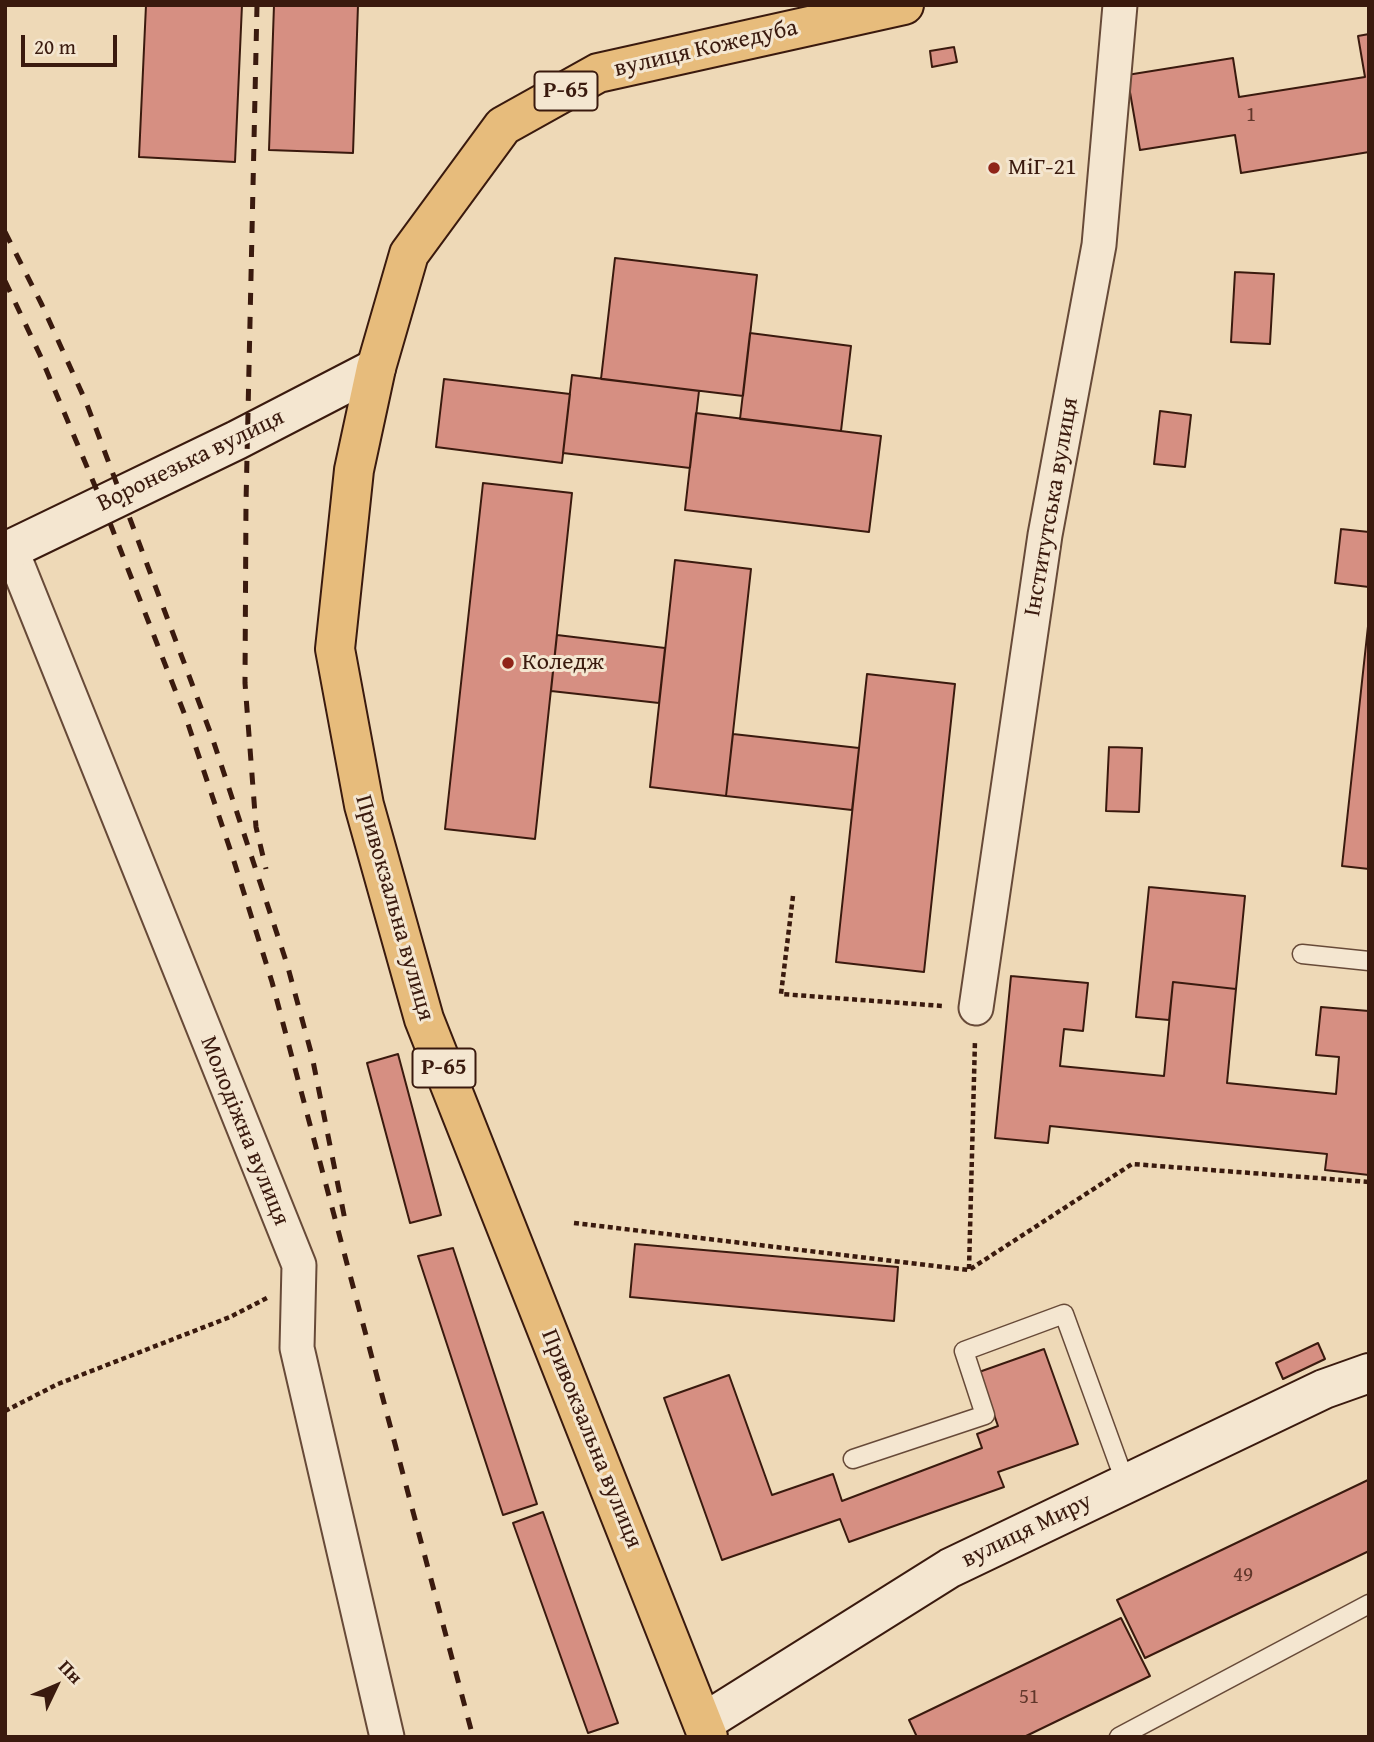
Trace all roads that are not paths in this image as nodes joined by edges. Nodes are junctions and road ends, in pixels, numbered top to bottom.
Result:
1 (1120, 5) edge
2 (890, 7) edge
3 (376, 368) junction
4 (8, 551) edge
5 (1301, 954) dead end
6 (1369, 961) edge
7 (976, 1008) road end
8 (1369, 1373) edge
9 (853, 1459) dead end
10 (1128, 1482) junction
11 (1369, 1604) edge
12 (706, 1730) edge
13 (387, 1737) edge
14 (1119, 1737) edge

1 - 7 street, Інститутська вулиця
2 - 3 main road, вулиця Кожедуба / Р-65
3 - 4 main road, Воронезька вулиця
3 - 12 main road, Привокзальна вулиця / Р-65
4 - 13 street, Молодіжна вулиця
5 - 6 lane
8 - 10 main road, вулиця Миру
9 - 10 lane
10 - 12 main road, вулиця Миру
11 - 14 lane

